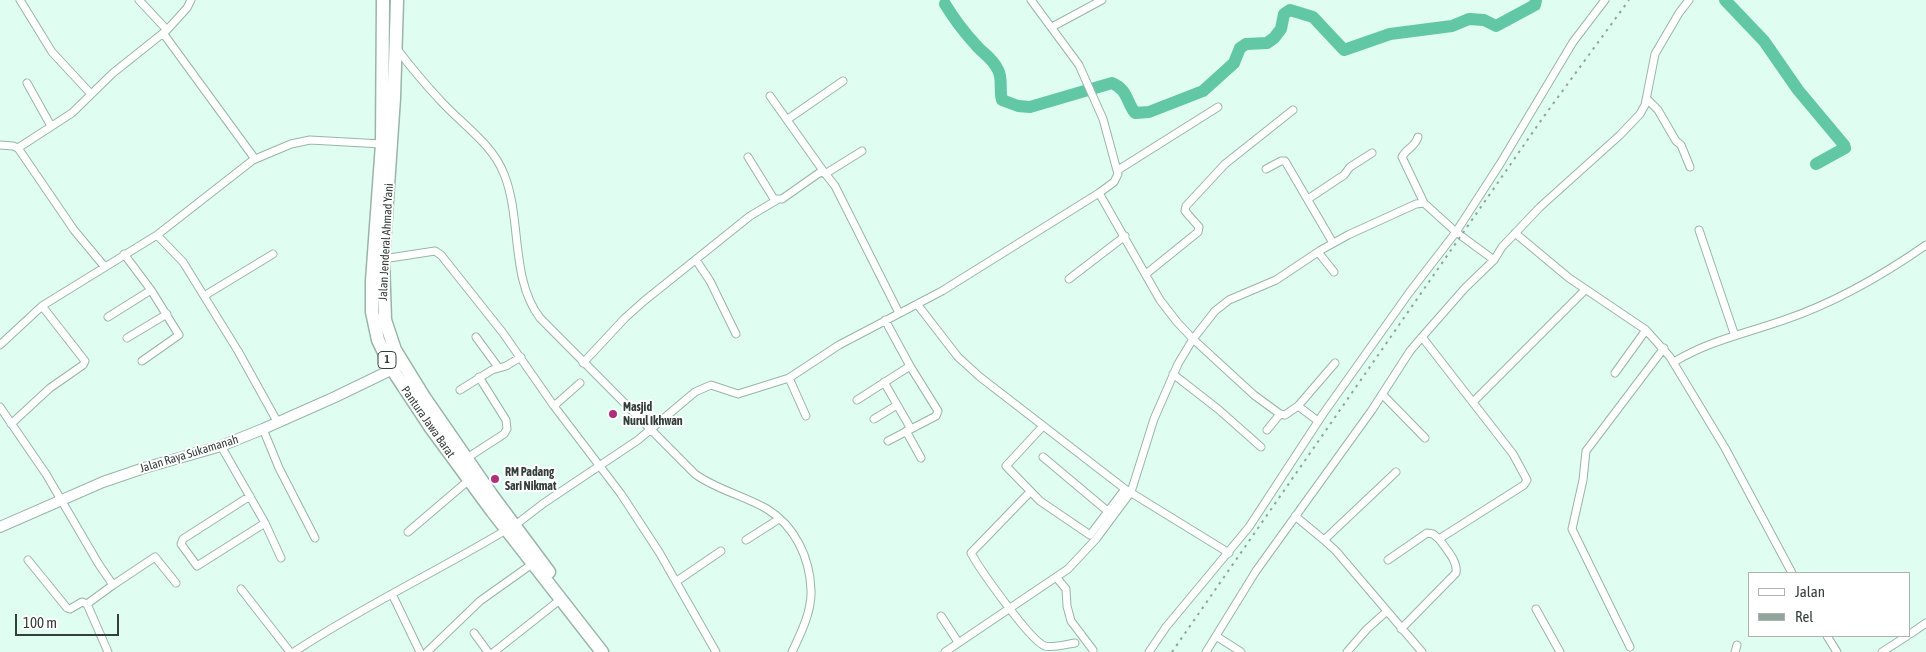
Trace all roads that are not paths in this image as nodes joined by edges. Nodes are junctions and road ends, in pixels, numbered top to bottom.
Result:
1 (20, 0) edge
2 (139, 0) edge
3 (192, 0) edge
4 (383, 0) edge
5 (397, 0) edge
6 (1030, 0) edge
7 (1102, 0) edge
8 (1605, 0) edge
9 (1689, 0) edge
10 (1052, 28) junction
11 (165, 31) junction
12 (396, 48) junction
13 (843, 81) dead end
14 (28, 83) dead end
15 (91, 94) junction
16 (770, 96) dead end
17 (1647, 99) junction
18 (1218, 107) dead end
19 (1293, 110) dead end
20 (788, 118) junction
21 (51, 126) junction
22 (1418, 137) dead end
23 (382, 144) junction
24 (0, 146) edge
25 (18, 148) junction
26 (862, 150) dead end
27 (1372, 153) dead end
28 (748, 157) dead end
29 (255, 159) junction
30 (1690, 166) dead end
31 (1266, 169) dead end
32 (1118, 170) junction
33 (824, 173) junction
34 (1100, 193) junction
35 (1308, 199) junction
36 (777, 200) junction
37 (1424, 203) junction
38 (1699, 230) dead end
39 (1456, 232) junction
40 (1515, 233) junction
41 (157, 235) junction
42 (1125, 236) junction
43 (1333, 243) junction
44 (1926, 245) edge
45 (1318, 252) junction
46 (124, 254) junction
47 (272, 254) dead end
48 (383, 259) junction
49 (696, 260) junction
50 (1494, 260) junction
51 (104, 266) junction
52 (1334, 272) dead end
53 (1146, 274) junction
54 (1069, 279) dead end
55 (151, 290) junction
56 (1585, 290) junction
57 (204, 296) junction
58 (917, 304) junction
59 (42, 306) junction
60 (899, 313) junction
61 (166, 314) junction
62 (108, 317) dead end
63 (885, 320) junction
64 (1646, 330) junction
65 (736, 334) dead end
66 (1735, 336) junction
67 (476, 337) dead end
68 (1422, 337) junction
69 (128, 338) dead end
70 (1193, 339) junction
71 (0, 345) edge
72 (1664, 348) junction
73 (521, 358) junction
74 (142, 361) dead end
75 (1674, 362) junction
76 (584, 363) junction
77 (1335, 363) dead end
78 (910, 366) junction
79 (397, 367) junction
80 (498, 367) junction
81 (1615, 373) dead end
82 (1173, 374) junction
83 (479, 377) junction
84 (789, 378) junction
85 (884, 382) junction
86 (580, 383) dead end
87 (460, 390) dead end
88 (1383, 395) junction
89 (857, 400) dead end
90 (1473, 402) junction
91 (897, 405) junction
92 (554, 406) junction
93 (1298, 406) junction
94 (0, 408) edge
95 (1280, 414) junction
96 (806, 416) dead end
97 (874, 419) dead end
98 (1318, 421) junction
99 (278, 423) junction
100 (11, 424) junction
101 (1043, 426) junction
102 (263, 429) junction
103 (650, 429) junction
104 (909, 430) junction
105 (1267, 430) dead end
106 (1425, 438) dead end
107 (888, 441) dead end
108 (221, 446) junction
109 (1261, 447) dead end
110 (1043, 457) dead end
111 (467, 458) junction
112 (920, 458) dead end
113 (598, 466) junction
114 (1396, 472) dead end
115 (469, 480) junction
116 (1128, 491) junction
117 (1030, 492) junction
118 (250, 496) junction
119 (62, 500) junction
120 (1111, 514) junction
121 (1295, 516) junction
122 (779, 519) junction
123 (265, 523) junction
124 (0, 527) edge
125 (510, 528) junction
126 (408, 532) dead end
127 (1093, 537) junction
128 (314, 538) dead end
129 (1439, 539) junction
130 (746, 540) dead end
131 (1324, 540) junction
132 (721, 551) dead end
133 (1229, 553) junction
134 (282, 558) dead end
135 (28, 560) dead end
136 (1388, 560) dead end
137 (532, 564) junction
138 (1791, 572) edge
139 (1056, 577) junction
140 (676, 581) junction
141 (176, 583) dead end
142 (113, 584) junction
143 (240, 589) dead end
144 (392, 594) junction
145 (561, 600) junction
146 (87, 604) junction
147 (1008, 608) junction
148 (1536, 609) dead end
149 (1386, 612) junction
150 (941, 616) dead end
151 (1926, 623) edge
152 (1401, 629) junction
153 (474, 633) dead end
154 (1911, 633) edge
155 (1216, 636) junction
156 (1828, 637) edge
157 (1904, 637) edge
158 (958, 642) junction
159 (1075, 643) dead end
160 (1630, 647) dead end
161 (1093, 650) dead end
162 (108, 652) edge
163 (292, 652) edge
164 (420, 652) edge
165 (426, 652) edge
166 (488, 652) edge
167 (494, 652) edge
168 (602, 652) edge
169 (611, 652) edge
170 (716, 652) edge
171 (792, 652) edge
172 (945, 652) edge
173 (1149, 652) edge
174 (1206, 652) edge
175 (1241, 652) edge
176 (1347, 652) edge
177 (1422, 652) edge
178 (1560, 652) edge
179 (1837, 652) edge
180 (1882, 652) edge

1 - 15 street
2 - 11 street
3 - 11 street
4 - 23 highway, Pantura Jawa Barat / 1
5 - 12 highway, Jalan Jenderal Ahmad Yani / 1
6 - 10 street
7 - 10 street
8 - 39 street
9 - 17 street
10 - 32 street
11 - 15 street
11 - 29 street
12 - 48 highway, Jalan Jenderal Ahmad Yani / 1
12 - 76 street
13 - 20 street
14 - 21 street
15 - 21 street
16 - 20 street
17 - 30 street
17 - 40 street
18 - 32 street
19 - 53 street
20 - 33 street
21 - 25 street
22 - 37 street
23 - 29 street
23 - 79 highway, Pantura Jawa Barat / 1
24 - 25 street
25 - 51 street
26 - 33 street
27 - 35 street
28 - 36 street
29 - 41 street
31 - 35 street
32 - 34 street
33 - 36 street
33 - 60 street
34 - 42 street
34 - 58 street
35 - 43 street
36 - 49 street
37 - 39 street
37 - 43 street
38 - 66 street
39 - 50 street
39 - 98 street
40 - 50 street
40 - 56 street
41 - 46 street
41 - 57 street
42 - 53 street
42 - 54 street
43 - 45 street
44 - 66 street
45 - 52 street
45 - 70 street
46 - 51 street
46 - 55 street
47 - 57 street
48 - 73 street
48 - 79 highway, Jalan Jenderal Ahmad Yani / 1
49 - 65 street
49 - 76 street
50 - 68 street
51 - 59 street
53 - 70 street
55 - 61 street
55 - 62 street
56 - 64 street
56 - 90 street
57 - 99 street
58 - 60 street
58 - 101 street
59 - 71 street
59 - 100 street
60 - 63 street
61 - 69 street
61 - 74 street
63 - 78 street
63 - 84 street
64 - 72 street
64 - 81 street
66 - 75 street
67 - 80 street
68 - 88 street
68 - 90 street
70 - 82 street
70 - 95 street
72 - 75 street
72 - 160 street
73 - 80 street
73 - 92 street
75 - 138 street
76 - 103 street
77 - 93 street
78 - 85 street
78 - 104 street
79 - 99 street, Jalan Raya Sukamanah
79 - 111 highway, Jalan Jenderal Ahmad Yani / 1
79 - 115 highway, Pantura Jawa Barat / 1
80 - 83 street
82 - 109 street
82 - 116 street
83 - 87 street
83 - 111 street
84 - 96 street
84 - 103 street
85 - 89 street
85 - 91 street
86 - 92 street
88 - 106 street
88 - 121 street
90 - 129 street
91 - 97 street
91 - 104 street
92 - 113 street
93 - 95 street
93 - 98 street
94 - 100 street
95 - 105 street
98 - 133 street
99 - 102 street, Jalan Raya Sukamanah
100 - 119 street
101 - 116 street
101 - 117 street
102 - 108 street, Jalan Raya Sukamanah
102 - 128 street
103 - 113 street
103 - 122 street
104 - 107 street
104 - 112 street
108 - 118 street
108 - 119 street, Jalan Raya Sukamanah
110 - 120 street
111 - 125 highway, Jalan Jenderal Ahmad Yani / 1
113 - 125 street
113 - 140 street
114 - 131 street
115 - 125 highway, Pantura Jawa Barat / 1
115 - 126 street
116 - 120 street
116 - 133 street
117 - 127 street
117 - 147 street
118 - 123 street
118 - 123 street
119 - 124 street, Jalan Raya Sukamanah
119 - 142 street
120 - 127 street
121 - 131 street
121 - 155 street
122 - 130 street
122 - 171 street
123 - 134 street
125 - 137 highway, Pantura Jawa Barat / 1
125 - 144 street
125 - 169 highway, Jalan Jenderal Ahmad Yani / 1
127 - 139 street
129 - 136 street
129 - 152 street
131 - 149 street
132 - 140 street
133 - 173 street
135 - 146 street
137 - 145 highway, Pantura Jawa Barat / 1
137 - 165 street
139 - 147 street
139 - 161 street
140 - 170 street
141 - 142 street
142 - 146 street
143 - 163 street
144 - 163 street
144 - 164 street
145 - 167 street
145 - 168 highway, Pantura Jawa Barat / 1
146 - 162 street
147 - 158 street
147 - 159 street
148 - 178 street
149 - 152 street
149 - 176 street
150 - 158 street
151 - 154 street
152 - 177 street
153 - 166 street
155 - 174 street
155 - 175 street
156 - 179 street
157 - 180 street
158 - 172 street

